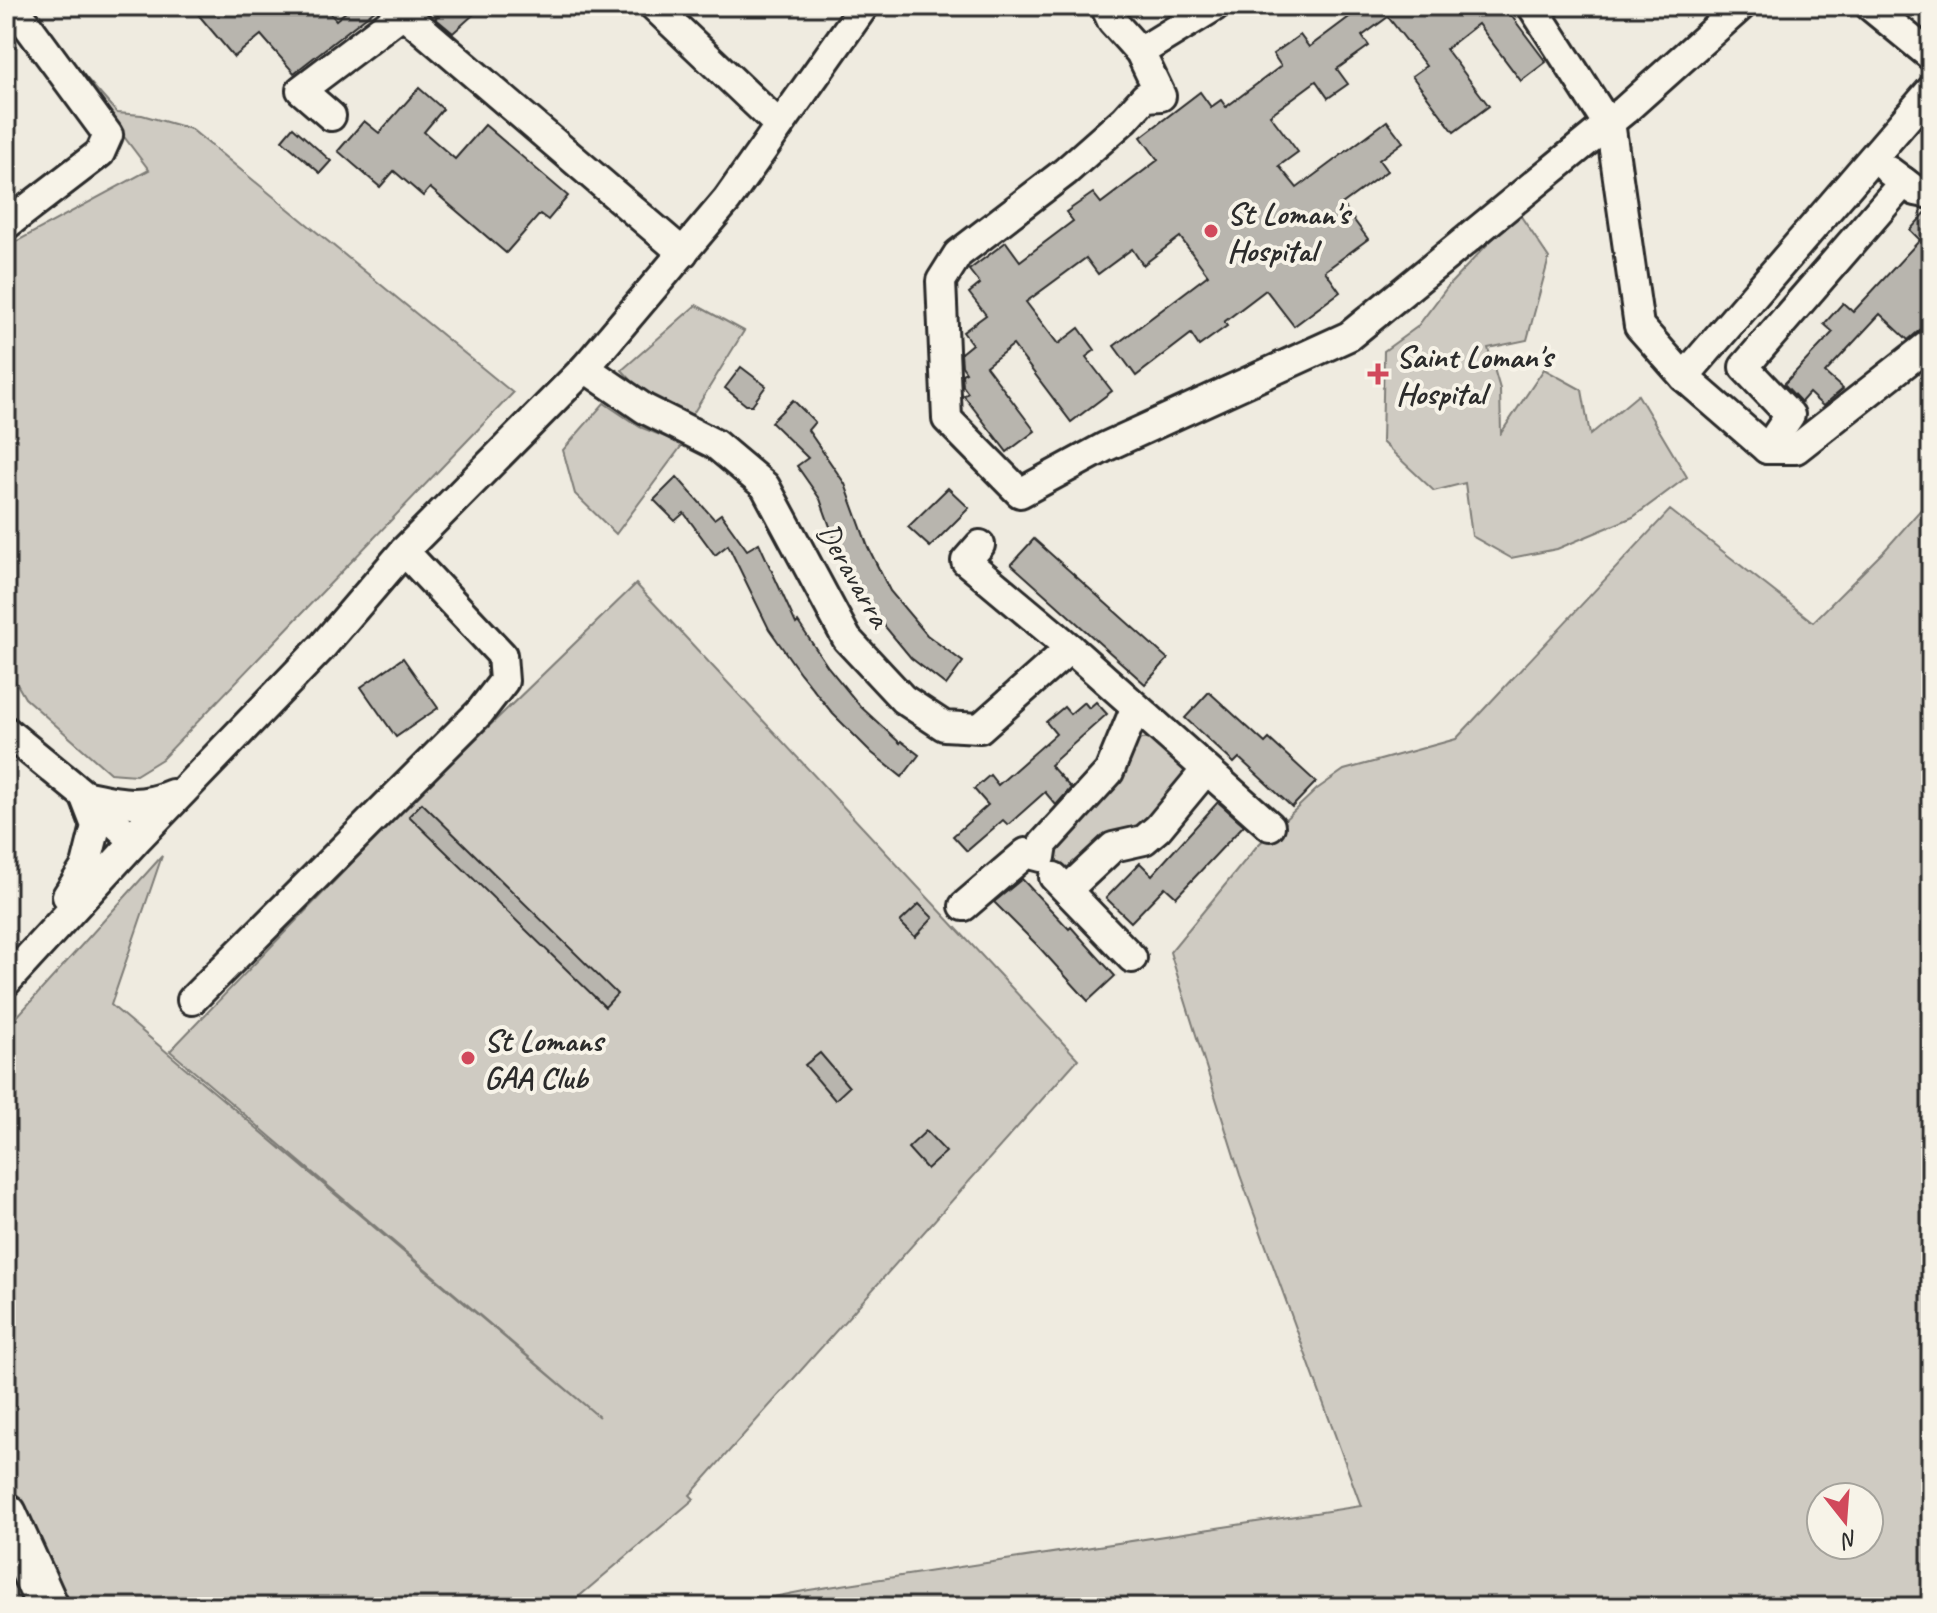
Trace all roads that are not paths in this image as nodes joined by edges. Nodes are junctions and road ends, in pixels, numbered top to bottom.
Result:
1 (14, 6) edge
2 (654, 6) edge
3 (864, 6) edge
4 (1105, 6) edge
5 (1215, 6) edge
6 (1532, 6) edge
7 (1741, 6) edge
8 (1870, 6) edge
9 (407, 10) edge
10 (1140, 52) junction
11 (1931, 56) edge
12 (1931, 90) edge
13 (331, 116) dead end
14 (1608, 124) junction
15 (779, 125) junction
16 (1872, 159) junction
17 (1904, 182) junction
18 (1931, 194) edge
19 (6, 225) edge
20 (683, 253) junction
21 (1931, 343) edge
22 (585, 368) junction
23 (1684, 377) junction
24 (1767, 449) junction
25 (980, 545) dead end
26 (404, 551) junction
27 (1070, 648) junction
28 (1135, 709) junction
29 (6, 731) edge
30 (1206, 770) junction
31 (84, 795) junction
32 (175, 798) junction
33 (1270, 826) dead end
34 (1041, 857) junction
35 (1068, 889) junction
36 (964, 906) dead end
37 (1132, 958) dead end
38 (15, 972) edge
39 (192, 1000) dead end
40 (6, 1514) edge
41 (48, 1607) edge

1 - 19 street
2 - 15 street
3 - 15 street
4 - 10 street
5 - 10 street
6 - 14 street
7 - 14 street
8 - 11 street
9 - 13 street
9 - 20 street
10 - 14 street
12 - 16 street
14 - 23 street
15 - 20 street
16 - 17 street
16 - 23 street
17 - 18 street
17 - 24 street
20 - 22 street
21 - 24 street
22 - 26 street
22 - 27 street, Deravarra
23 - 24 street
25 - 27 street
26 - 32 street
26 - 39 street
27 - 28 street
28 - 30 street
28 - 34 street
29 - 31 street
30 - 33 street
30 - 35 street
31 - 32 street
31 - 38 street
32 - 38 street
34 - 35 street
34 - 36 street
35 - 37 street
40 - 41 highway

